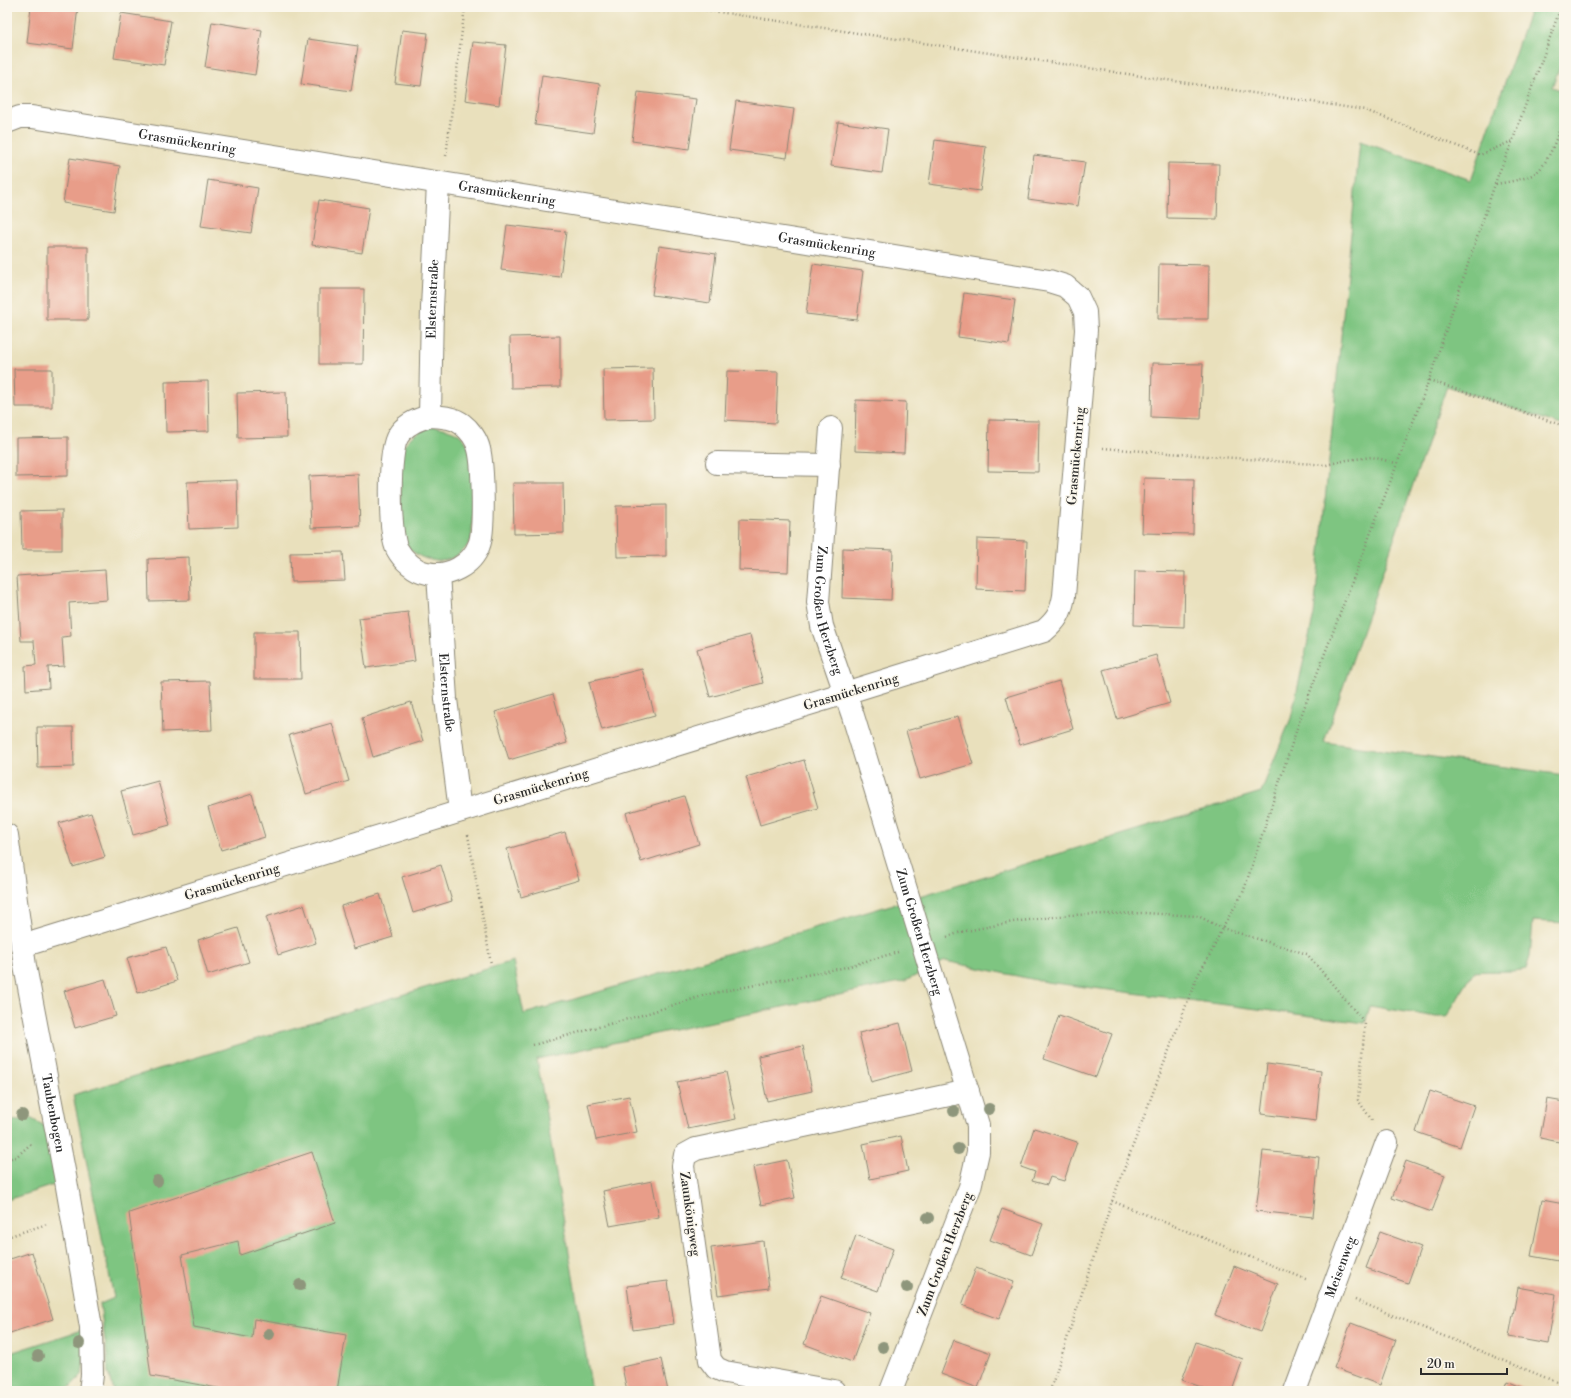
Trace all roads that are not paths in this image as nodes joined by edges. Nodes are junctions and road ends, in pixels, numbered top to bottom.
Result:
1 (7, 122) edge
2 (438, 183) junction
3 (430, 416) junction
4 (831, 428) dead end
5 (717, 463) dead end
6 (829, 465) junction
7 (438, 574) junction
8 (845, 693) junction
9 (460, 811) junction
10 (7, 835) edge
11 (22, 946) junction
12 (968, 1091) junction
13 (1386, 1142) road end
14 (90, 1391) edge
15 (834, 1391) edge
16 (891, 1391) edge
17 (1295, 1391) edge

1 - 2 street, Grasmückenring
2 - 3 street, Elsternstraße
2 - 8 street, Grasmückenring
3 - 7 street
3 - 7 street
4 - 6 street, Zum Großen Herzberg
5 - 6 street
6 - 8 street, Zum Großen Herzberg
7 - 9 street, Elsternstraße
8 - 9 street, Grasmückenring
8 - 12 street, Zum Großen Herzberg
9 - 11 street, Grasmückenring
10 - 11 street, Taubenbogen
11 - 14 street, Taubenbogen
12 - 15 street, Zaunkönigweg
12 - 16 street, Zum Großen Herzberg
13 - 17 street, Meisenweg

